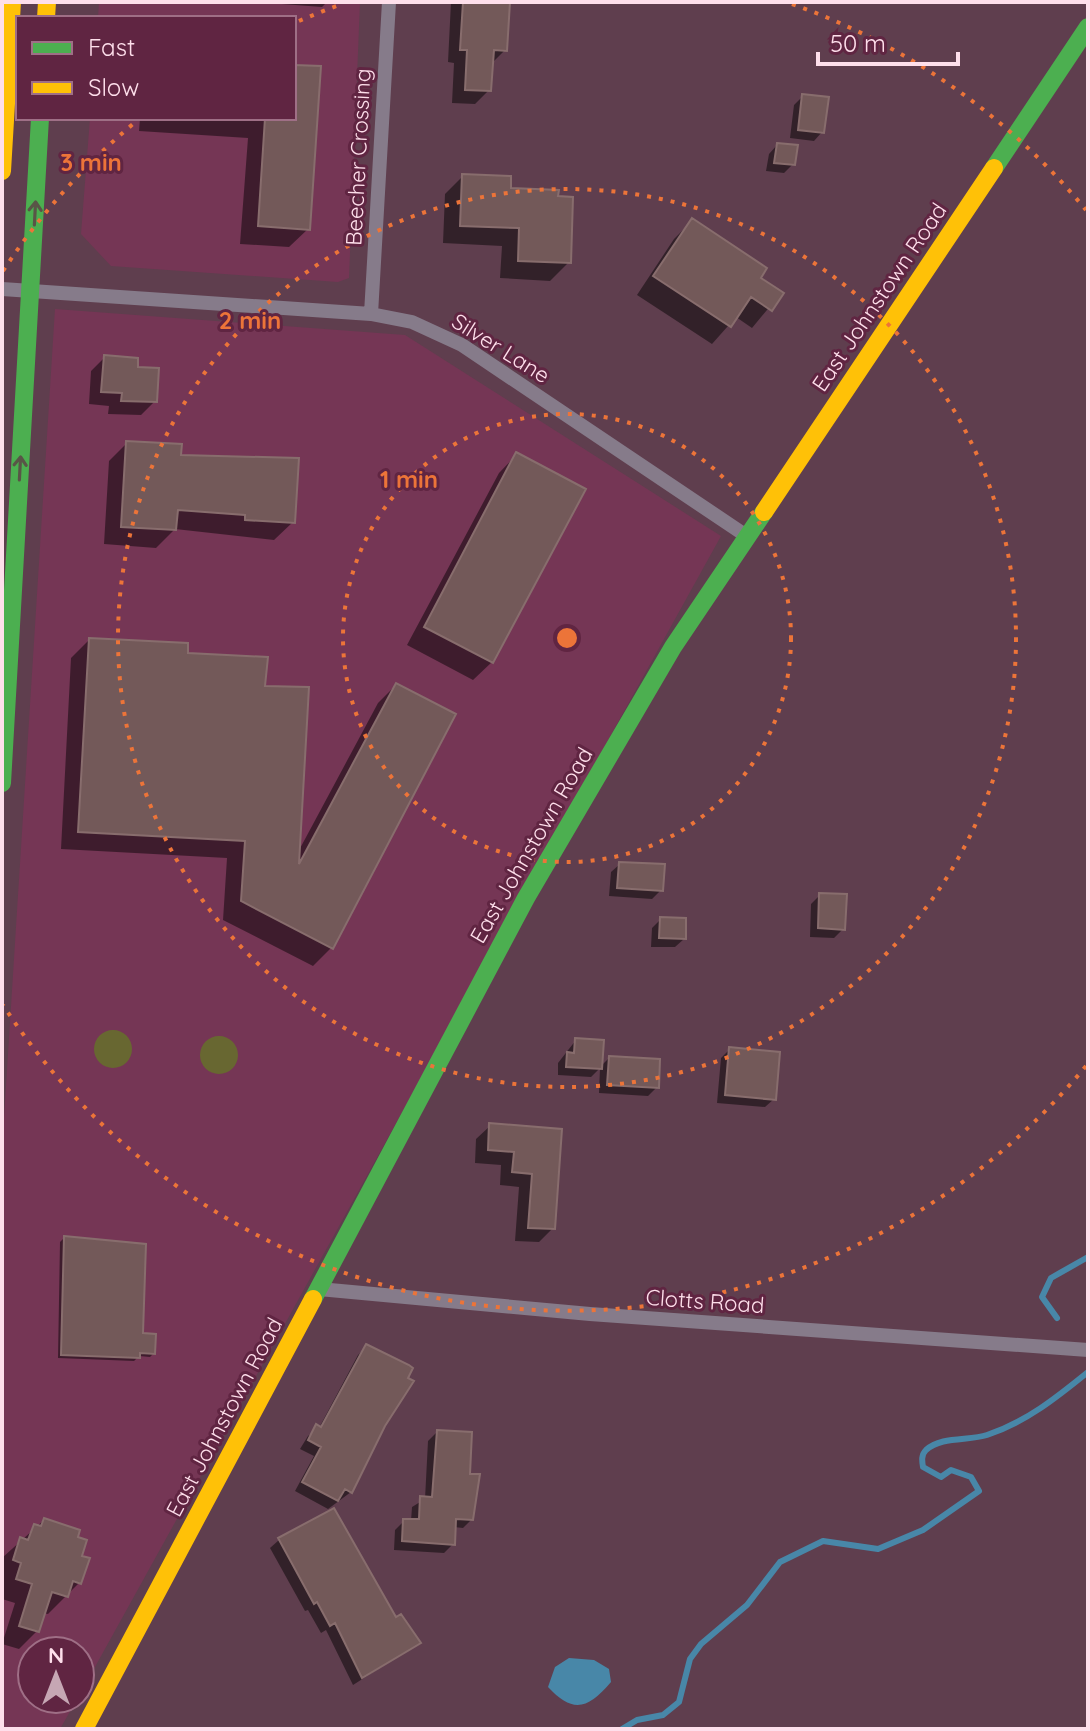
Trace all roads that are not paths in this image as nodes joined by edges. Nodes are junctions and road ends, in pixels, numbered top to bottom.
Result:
1 (12, 2) edge
2 (389, 2) edge
3 (1088, 27) edge
4 (40, 120) edge
5 (2, 171) edge
6 (2, 289) edge
7 (30, 291) junction
8 (371, 314) junction
9 (748, 537) junction
10 (2, 783) edge
11 (319, 1289) junction
12 (1088, 1350) edge
13 (84, 1729) edge

1 - 5 main road
2 - 8 street, Beecher Crossing
3 - 9 main road, East Johnstown Road
7 -> 4 main road
6 - 7 street, Silver Lane
7 - 8 street, Silver Lane
10 -> 7 main road
8 - 9 street, Silver Lane
9 - 11 main road, East Johnstown Road
11 - 12 street, Clotts Road
11 - 13 main road, East Johnstown Road

